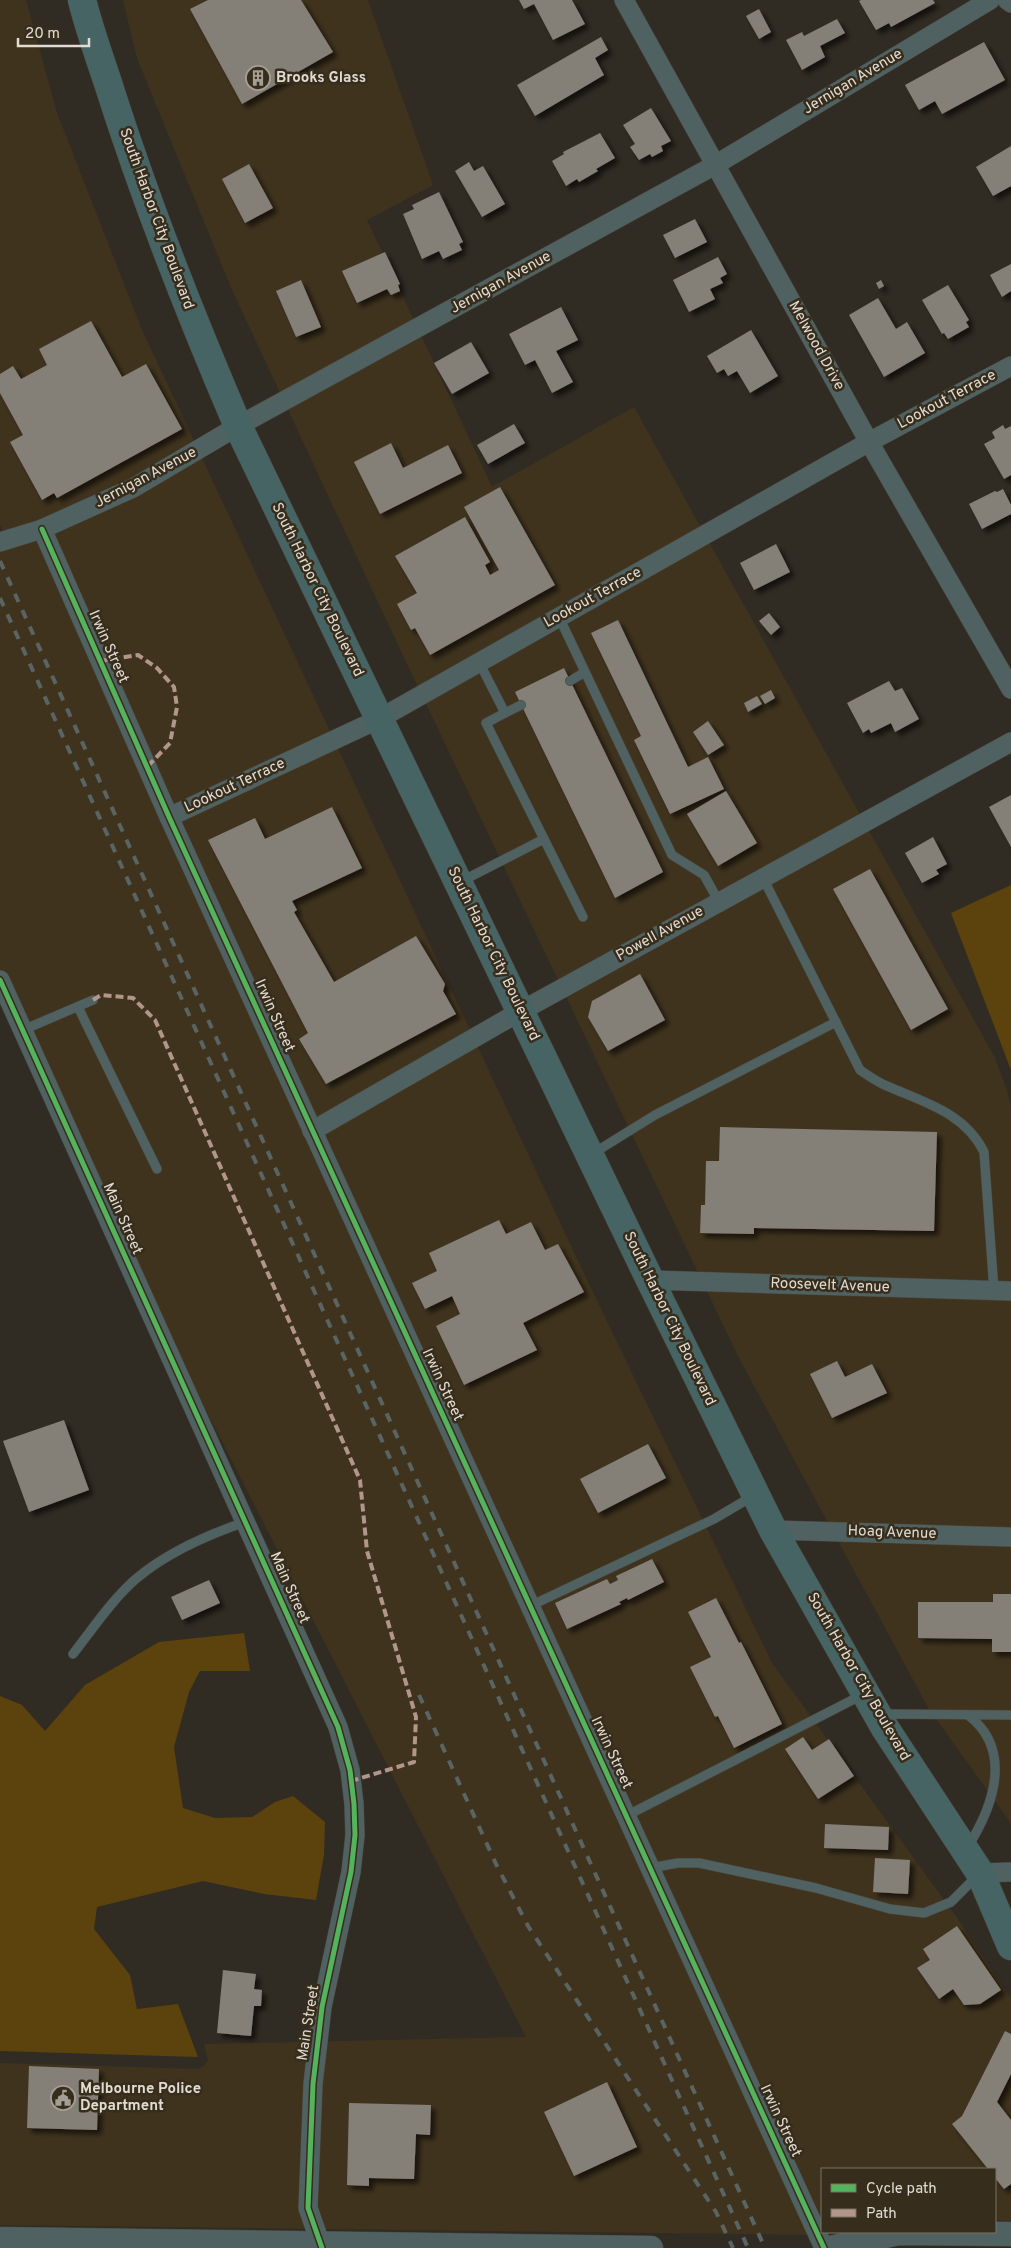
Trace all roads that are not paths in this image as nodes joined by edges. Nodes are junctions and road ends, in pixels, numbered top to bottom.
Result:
1 (624, 0) edge
2 (990, 0) edge
3 (1007, 0) edge
4 (86, 2) edge
5 (1011, 3) edge
6 (715, 165) junction
7 (1011, 366) edge
8 (238, 426) junction
9 (869, 442) junction
10 (42, 529) junction
11 (0, 542) edge
12 (559, 617) junction
13 (479, 662) junction
14 (585, 672) junction
15 (570, 681) dead end
16 (1011, 689) edge
17 (521, 705) dead end
18 (505, 713) junction
19 (379, 719) junction
20 (1011, 742) edge
21 (169, 817) junction
22 (544, 839) junction
23 (763, 878) junction
24 (459, 883) junction
25 (719, 902) junction
26 (583, 917) dead end
27 (0, 980) edge
28 (93, 1000) dead end
29 (78, 1007) junction
30 (520, 1011) junction
31 (836, 1022) junction
32 (23, 1030) junction
33 (312, 1131) junction
34 (590, 1156) junction
35 (157, 1169) dead end
36 (650, 1280) junction
37 (1003, 1291) edge
38 (756, 1495) junction
39 (245, 1522) junction
40 (773, 1530) junction
41 (1011, 1537) edge
42 (530, 1606) junction
43 (73, 1654) dead end
44 (872, 1704) junction
45 (968, 1715) junction
46 (1011, 1715) edge
47 (996, 1734) dead end
48 (1003, 1790) dead end
49 (626, 1816) junction
50 (966, 1850) junction
51 (650, 1868) junction
52 (1011, 1872) edge
53 (980, 1873) junction
54 (1011, 1902) edge
55 (1011, 1946) edge
56 (1011, 2234) edge
57 (1, 2242) edge
58 (321, 2246) edge
59 (426, 2247) edge
60 (651, 2248) edge
61 (824, 2248) edge
62 (830, 2248) edge

1 - 6 street, Melwood Drive
2 - 6 street, Jernigan Avenue
3 - 5 street
4 - 8 main road, South Harbor City Boulevard
6 - 8 street, Jernigan Avenue
6 - 9 street, Melwood Drive
7 - 9 street, Lookout Terrace
8 - 10 street, Jernigan Avenue
8 - 19 main road, South Harbor City Boulevard
9 - 12 street, Lookout Terrace
9 - 16 street, Melwood Drive
10 - 11 street, Jernigan Avenue
10 - 21 street, Irwin Street
12 - 13 street, Lookout Terrace
12 - 14 lane
13 - 18 lane
13 - 19 street, Lookout Terrace
14 - 15 lane
14 - 25 lane
17 - 18 lane
18 - 22 lane
19 - 21 street, Lookout Terrace
19 - 24 main road, South Harbor City Boulevard
20 - 23 street, Powell Avenue
21 - 33 street, Irwin Street
22 - 24 lane
22 - 26 lane
23 - 25 street, Powell Avenue
23 - 31 lane
24 - 30 main road, South Harbor City Boulevard
25 - 30 street, Powell Avenue
27 - 32 street, Main Street
28 - 29 lane
29 - 32 lane
29 - 35 lane
30 - 33 street, Powell Avenue
30 - 34 main road, South Harbor City Boulevard
31 - 34 lane
31 - 37 lane
32 - 39 street, Main Street
33 - 42 street, Irwin Street
34 - 36 main road, South Harbor City Boulevard
36 - 37 street, Roosevelt Avenue
36 - 38 main road, South Harbor City Boulevard
38 - 40 main road, South Harbor City Boulevard
38 - 42 lane
39 - 43 lane
39 - 58 street, Main Street
40 - 41 street, Hoag Avenue
40 - 44 main road, South Harbor City Boulevard
42 - 49 street, Irwin Street
44 - 45 lane
44 - 49 lane
44 - 50 main road, South Harbor City Boulevard
45 - 46 lane
45 - 47 lane
48 - 50 lane
49 - 51 street, Irwin Street
50 - 53 main road, South Harbor City Boulevard
51 - 53 lane
51 - 61 street, Irwin Street
52 - 53 street
53 - 54 main road, South Harbor City Boulevard
53 - 55 main road, South Harbor City Boulevard
56 - 62 street
57 - 58 street
58 - 59 street
59 - 60 street

